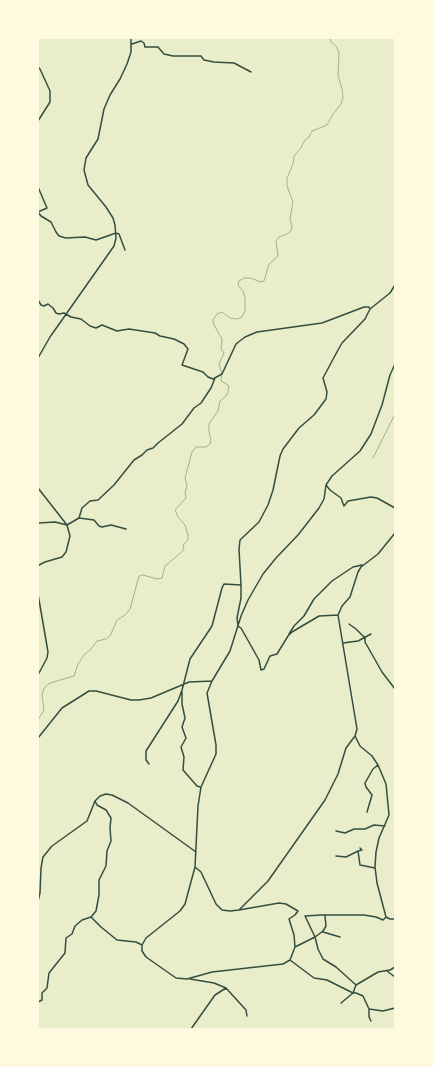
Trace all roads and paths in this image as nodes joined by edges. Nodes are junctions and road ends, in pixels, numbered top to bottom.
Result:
1 (131, 38) edge
2 (132, 44) junction
3 (38, 67) edge
4 (251, 72) dead end
5 (38, 121) edge
6 (38, 187) edge
7 (38, 212) edge
8 (116, 233) junction
9 (125, 250) dead end
10 (395, 285) edge
11 (38, 300) edge
12 (370, 309) junction
13 (66, 314) junction
14 (38, 358) edge
15 (395, 364) edge
16 (215, 378) junction
17 (326, 486) junction
18 (38, 488) edge
19 (395, 508) edge
20 (79, 518) junction
21 (38, 523) edge
22 (67, 525) junction
23 (126, 529) dead end
24 (395, 533) edge
25 (364, 564) junction
26 (38, 567) edge
27 (241, 585) junction
28 (38, 594) edge
29 (338, 615) junction
30 (349, 624) dead end
31 (238, 626) junction
32 (372, 634) dead end
33 (288, 636) junction
34 (364, 638) junction
35 (343, 644) junction
36 (38, 675) edge
37 (212, 681) junction
38 (184, 683) junction
39 (395, 689) edge
40 (182, 690) junction
41 (355, 736) junction
42 (38, 738) edge
43 (149, 764) dead end
44 (378, 765) junction
45 (200, 787) junction
46 (95, 801) junction
47 (367, 812) dead end
48 (385, 826) junction
49 (336, 831) dead end
50 (360, 848) dead end
51 (358, 850) junction
52 (196, 852) junction
53 (336, 856) dead end
54 (195, 867) junction
55 (375, 868) junction
56 (38, 901) edge
57 (239, 910) junction
58 (325, 915) junction
59 (91, 917) junction
60 (386, 917) junction
61 (395, 919) edge
62 (323, 931) junction
63 (315, 937) junction
64 (340, 937) dead end
65 (142, 945) junction
66 (296, 947) junction
67 (290, 960) junction
68 (395, 967) edge
69 (386, 970) junction
70 (395, 977) edge
71 (187, 979) junction
72 (356, 985) junction
73 (226, 988) junction
74 (353, 993) junction
75 (38, 1002) edge
76 (342, 1003) dead end
77 (395, 1008) edge
78 (369, 1009) junction
79 (247, 1016) dead end
80 (371, 1021) dead end
81 (191, 1029) edge

1 - 2 street
2 - 4 street
2 - 8 street
3 - 5 street
6 - 7 street
7 - 8 street
8 - 9 street
8 - 13 street
10 - 12 street
11 - 13 street
12 - 16 street
12 - 27 street
13 - 14 street
13 - 16 street
15 - 17 street
16 - 20 street
17 - 19 street
17 - 31 street
18 - 22 street
20 - 22 street
20 - 23 street
21 - 22 street
22 - 26 street
24 - 25 street
25 - 29 street
25 - 33 street
27 - 31 street
27 - 38 street
28 - 36 street
29 - 33 street
29 - 35 street
30 - 34 street
31 - 33 street
31 - 37 street
32 - 34 street
34 - 35 street
34 - 39 street
35 - 41 street
37 - 38 street
37 - 45 street
38 - 40 street
38 - 42 street
40 - 43 street
40 - 45 street
41 - 44 street
41 - 57 street
44 - 47 street
44 - 48 street
45 - 52 street
46 - 52 street
46 - 56 street
46 - 59 street
48 - 49 street
48 - 55 street
50 - 51 street
51 - 53 street
51 - 55 street
52 - 54 street
54 - 57 street
54 - 65 street
55 - 60 street
57 - 66 street
58 - 60 street
58 - 62 street
58 - 63 street
59 - 65 street
59 - 75 street
60 - 61 street
62 - 63 street
62 - 64 street
63 - 66 street
63 - 72 street
65 - 71 street
66 - 67 street
67 - 71 street
67 - 74 street
68 - 69 street
69 - 70 street
69 - 72 street
71 - 73 street
72 - 74 street
73 - 79 street
73 - 81 street
74 - 76 street
74 - 78 street
77 - 78 street
78 - 80 street

